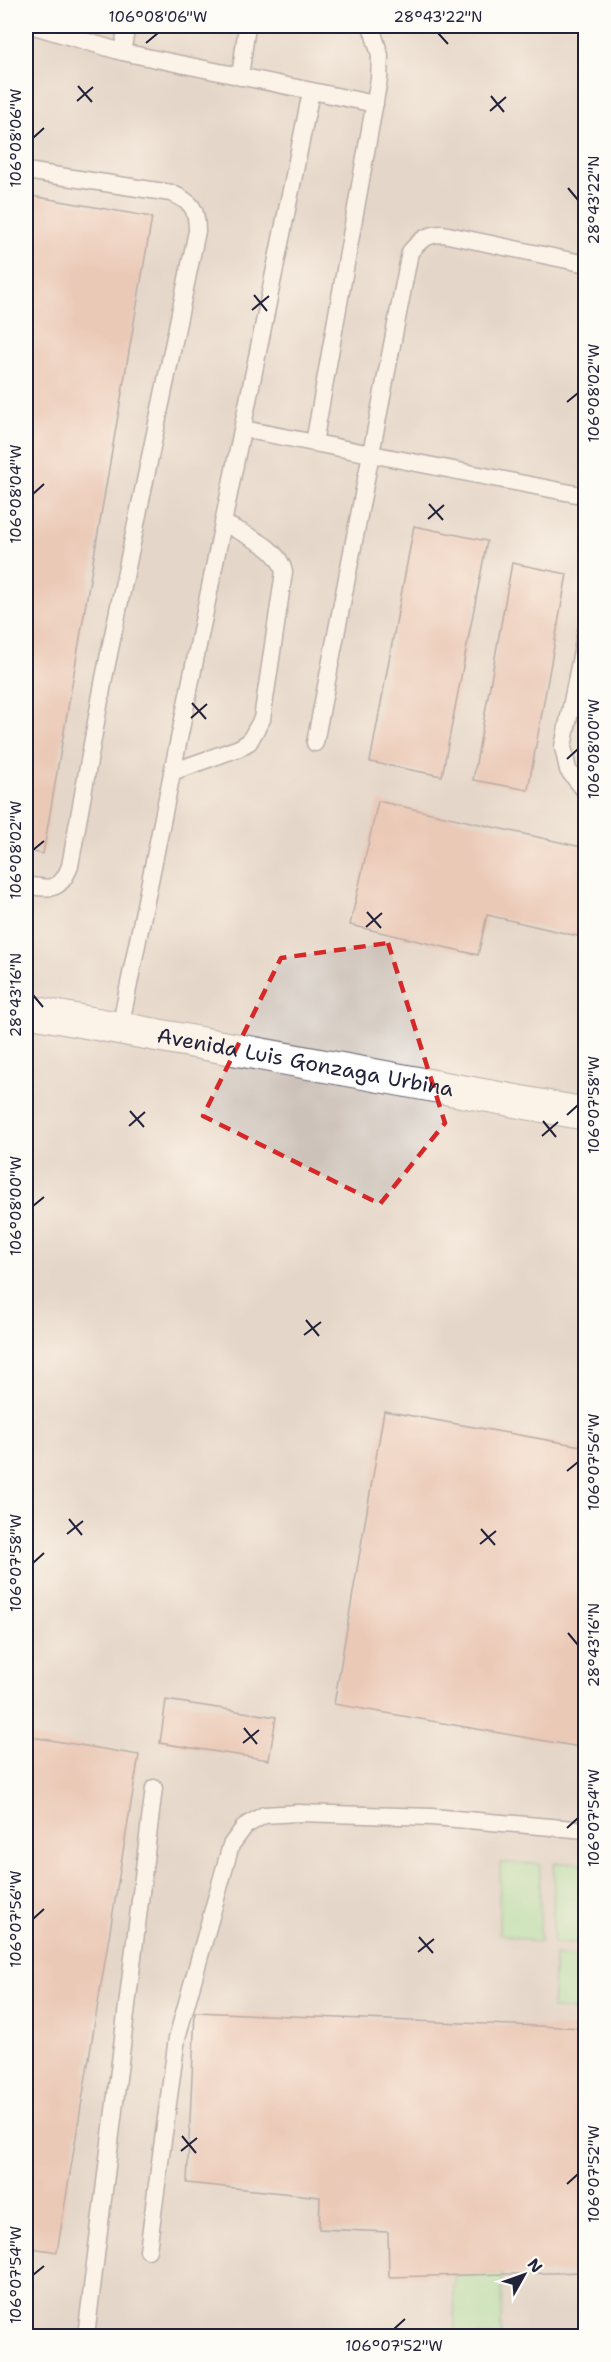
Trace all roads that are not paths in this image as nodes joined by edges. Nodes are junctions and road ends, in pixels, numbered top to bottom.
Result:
1 (34, 26) edge
2 (127, 26) edge
3 (247, 26) edge
4 (371, 26) edge
5 (122, 52) junction
6 (240, 77) junction
7 (311, 92) junction
8 (375, 104) junction
9 (26, 171) edge
10 (585, 264) edge
11 (243, 429) junction
12 (314, 443) junction
13 (371, 455) junction
14 (585, 496) edge
15 (224, 523) junction
16 (585, 631) edge
17 (315, 743) dead end
18 (172, 772) junction
19 (585, 792) edge
20 (26, 885) edge
21 (26, 1011) edge
22 (120, 1028) junction
23 (585, 1114) edge
24 (154, 1788) dead end
25 (585, 1830) edge
26 (148, 2250) dead end
27 (86, 2337) edge

1 - 5 lane
2 - 5 lane
3 - 6 lane
4 - 8 lane
5 - 6 lane
6 - 7 lane
7 - 8 lane
7 - 11 lane
8 - 12 lane
9 - 20 lane
10 - 13 lane
11 - 12 lane
11 - 15 lane
12 - 13 lane
13 - 14 lane
13 - 17 lane
15 - 18 lane
15 - 18 lane
16 - 19 lane
18 - 22 lane
21 - 22 street, Avenida Luis Gonzaga Urbina
22 - 23 street, Avenida Luis Gonzaga Urbina
24 - 27 lane
25 - 26 lane

